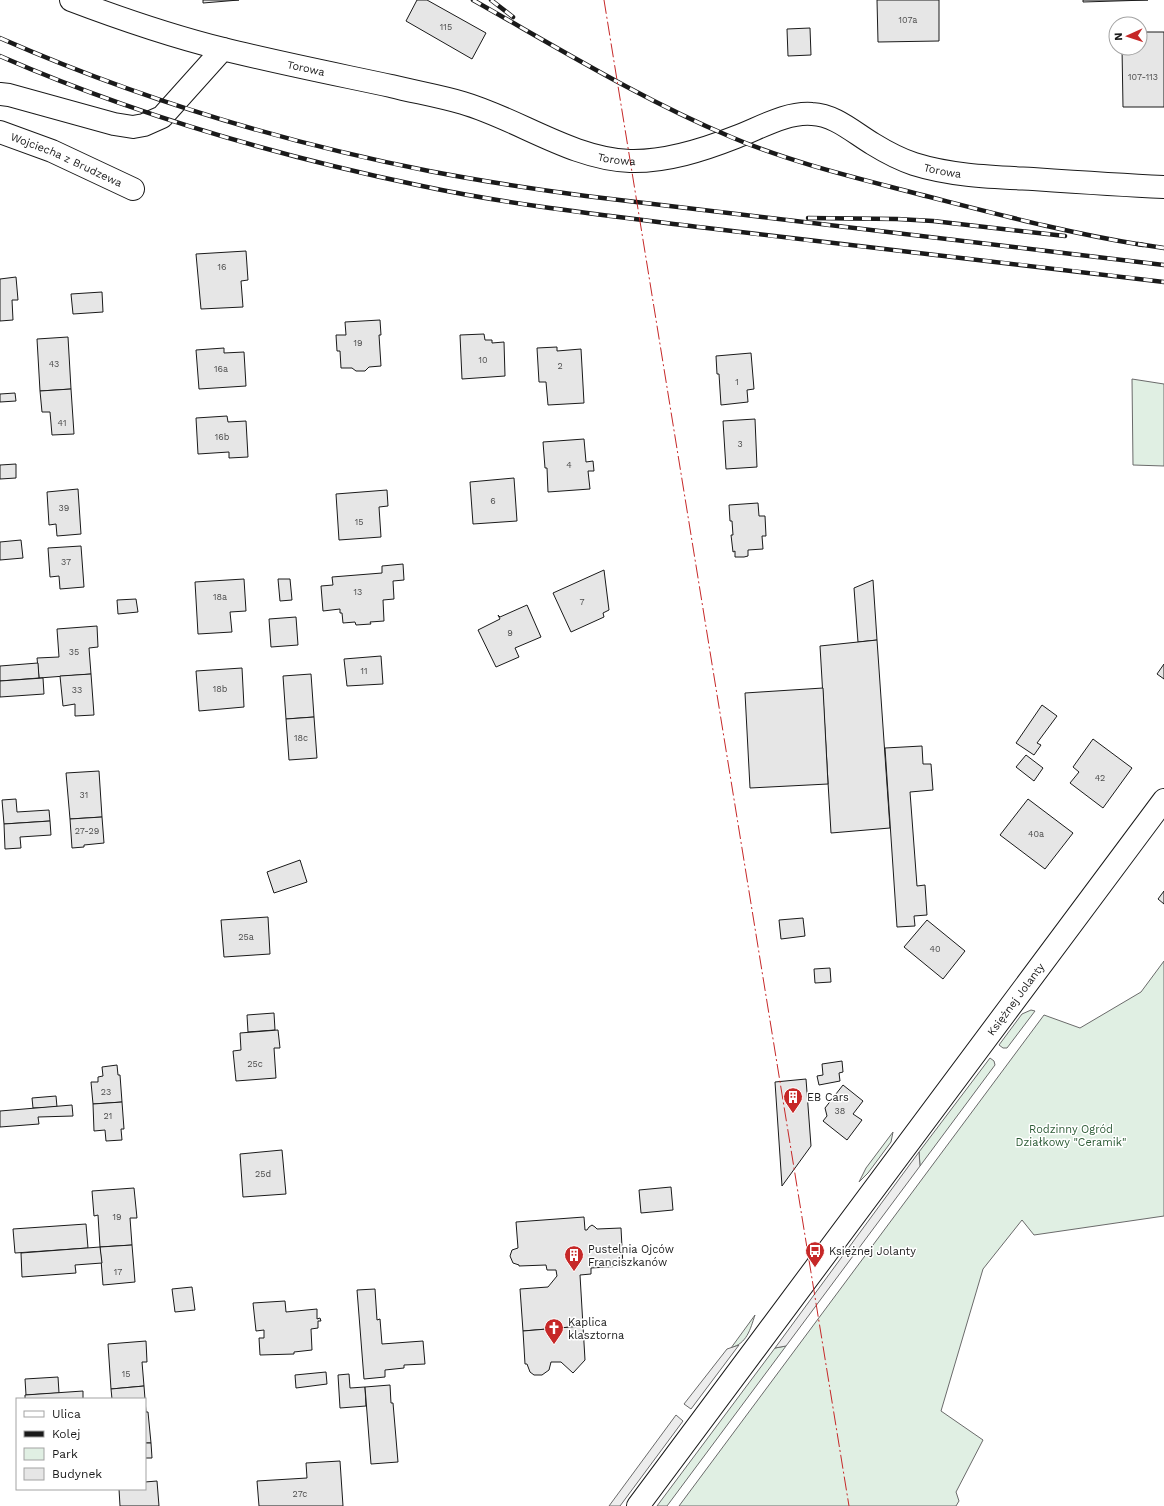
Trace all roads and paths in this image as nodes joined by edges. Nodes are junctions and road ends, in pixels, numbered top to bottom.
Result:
1 (71, 0) edge
2 (223, 49) junction
3 (0, 94) edge
4 (0, 132) edge
5 (1164, 187) edge
6 (133, 189) dead end
7 (1164, 800) edge
8 (638, 1506) edge

1 - 2 street, Torowa
2 - 3 street
2 - 5 street, Torowa
4 - 6 street, Wojciecha z Brudzewa
7 - 8 street, Księżnej Jolanty

